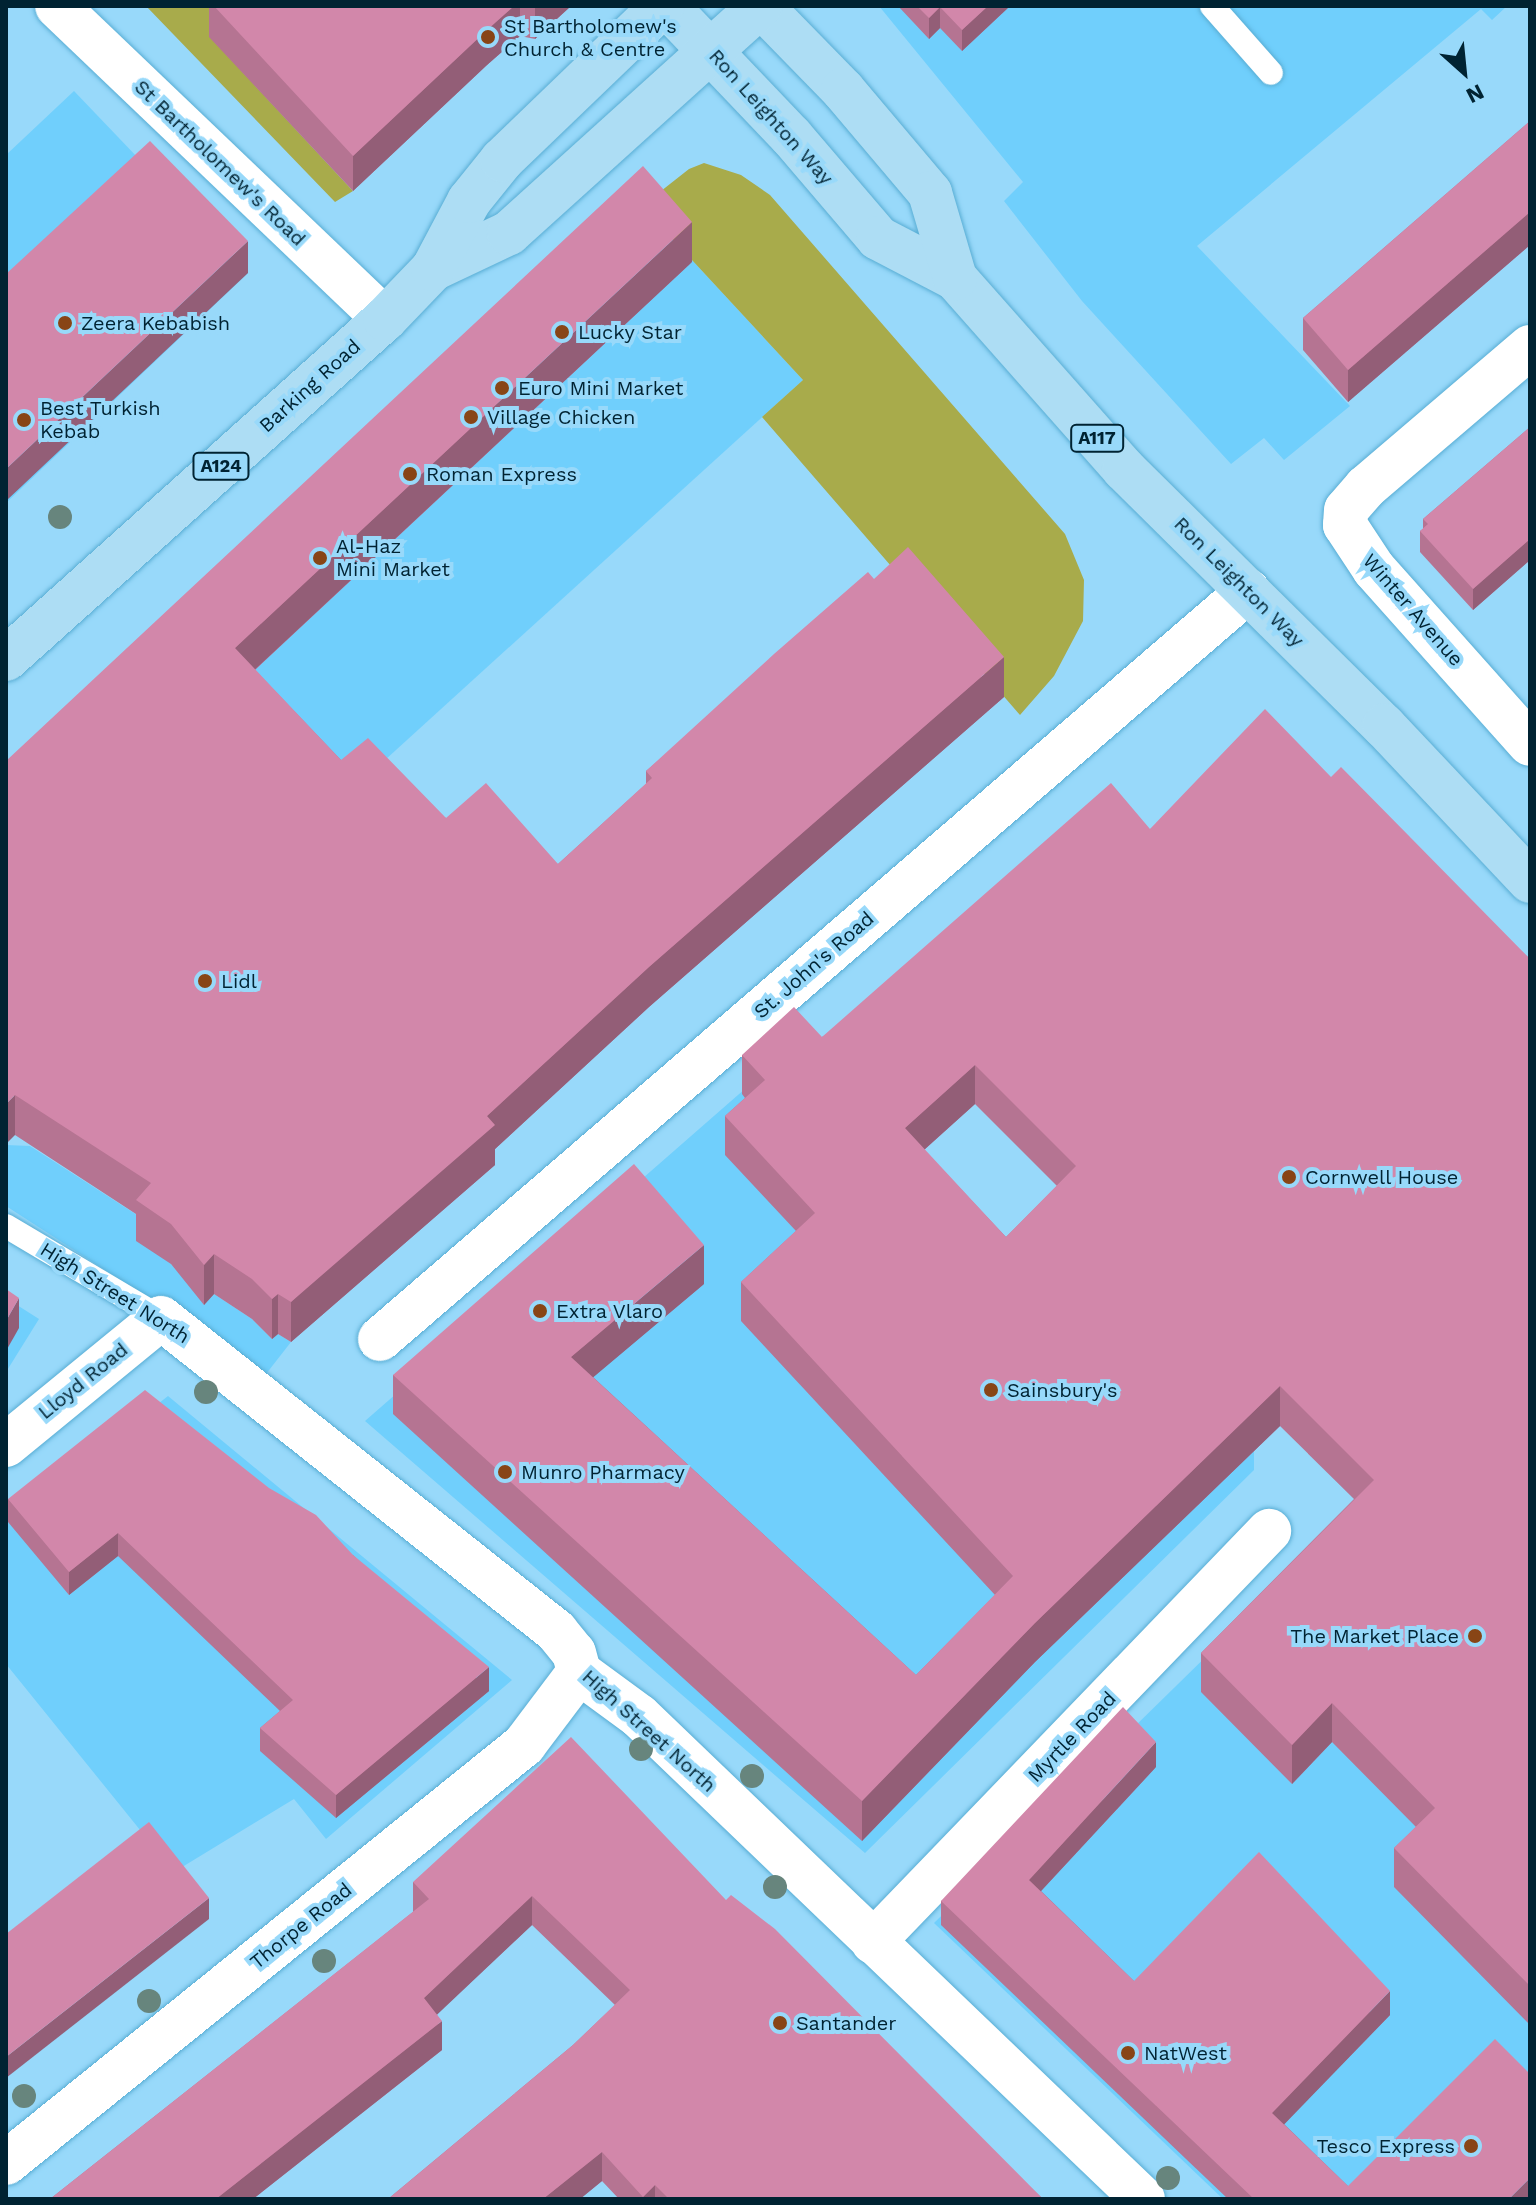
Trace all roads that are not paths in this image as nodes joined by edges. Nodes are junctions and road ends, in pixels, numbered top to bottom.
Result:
1 (57, 6) edge
2 (664, 6) edge
3 (760, 6) edge
4 (1212, 6) edge
5 (711, 52) junction
6 (1271, 73) dead end
7 (433, 269) junction
8 (955, 278) junction
9 (385, 319) junction
10 (1530, 347) edge
11 (1248, 591) junction
12 (6, 659) edge
13 (1530, 744) edge
14 (1530, 881) edge
15 (6, 1226) edge
16 (161, 1318) junction
17 (380, 1339) dead end
18 (6, 1445) edge
19 (1269, 1531) dead end
20 (579, 1672) junction
21 (873, 1942) junction
22 (6, 2163) edge
23 (1143, 2199) edge

1 - 9 street, St Bartholomew's Road
2 - 5 main road, Ron Leighton Way / A117
2 - 7 main road, Barking Road / A124
3 - 5 main road, Barking Road / A124
3 - 8 main road, Ron Leighton Way / A117
4 - 6 lane
5 - 7 main road, Barking Road / A124
5 - 8 main road, Ron Leighton Way / A117
7 - 9 main road, Barking Road / A124
8 - 11 main road, Ron Leighton Way / A117
9 - 12 main road, Barking Road / A124
10 - 13 street, Winter Avenue
11 - 14 main road, Ron Leighton Way / A117
11 - 17 street, St. John's Road
15 - 16 lane, High Street North
16 - 18 street, Lloyd Road
16 - 20 street, High Street North
19 - 21 street, Myrtle Road
20 - 21 street, High Street North
20 - 22 street, Thorpe Road
21 - 23 street, High Street North

